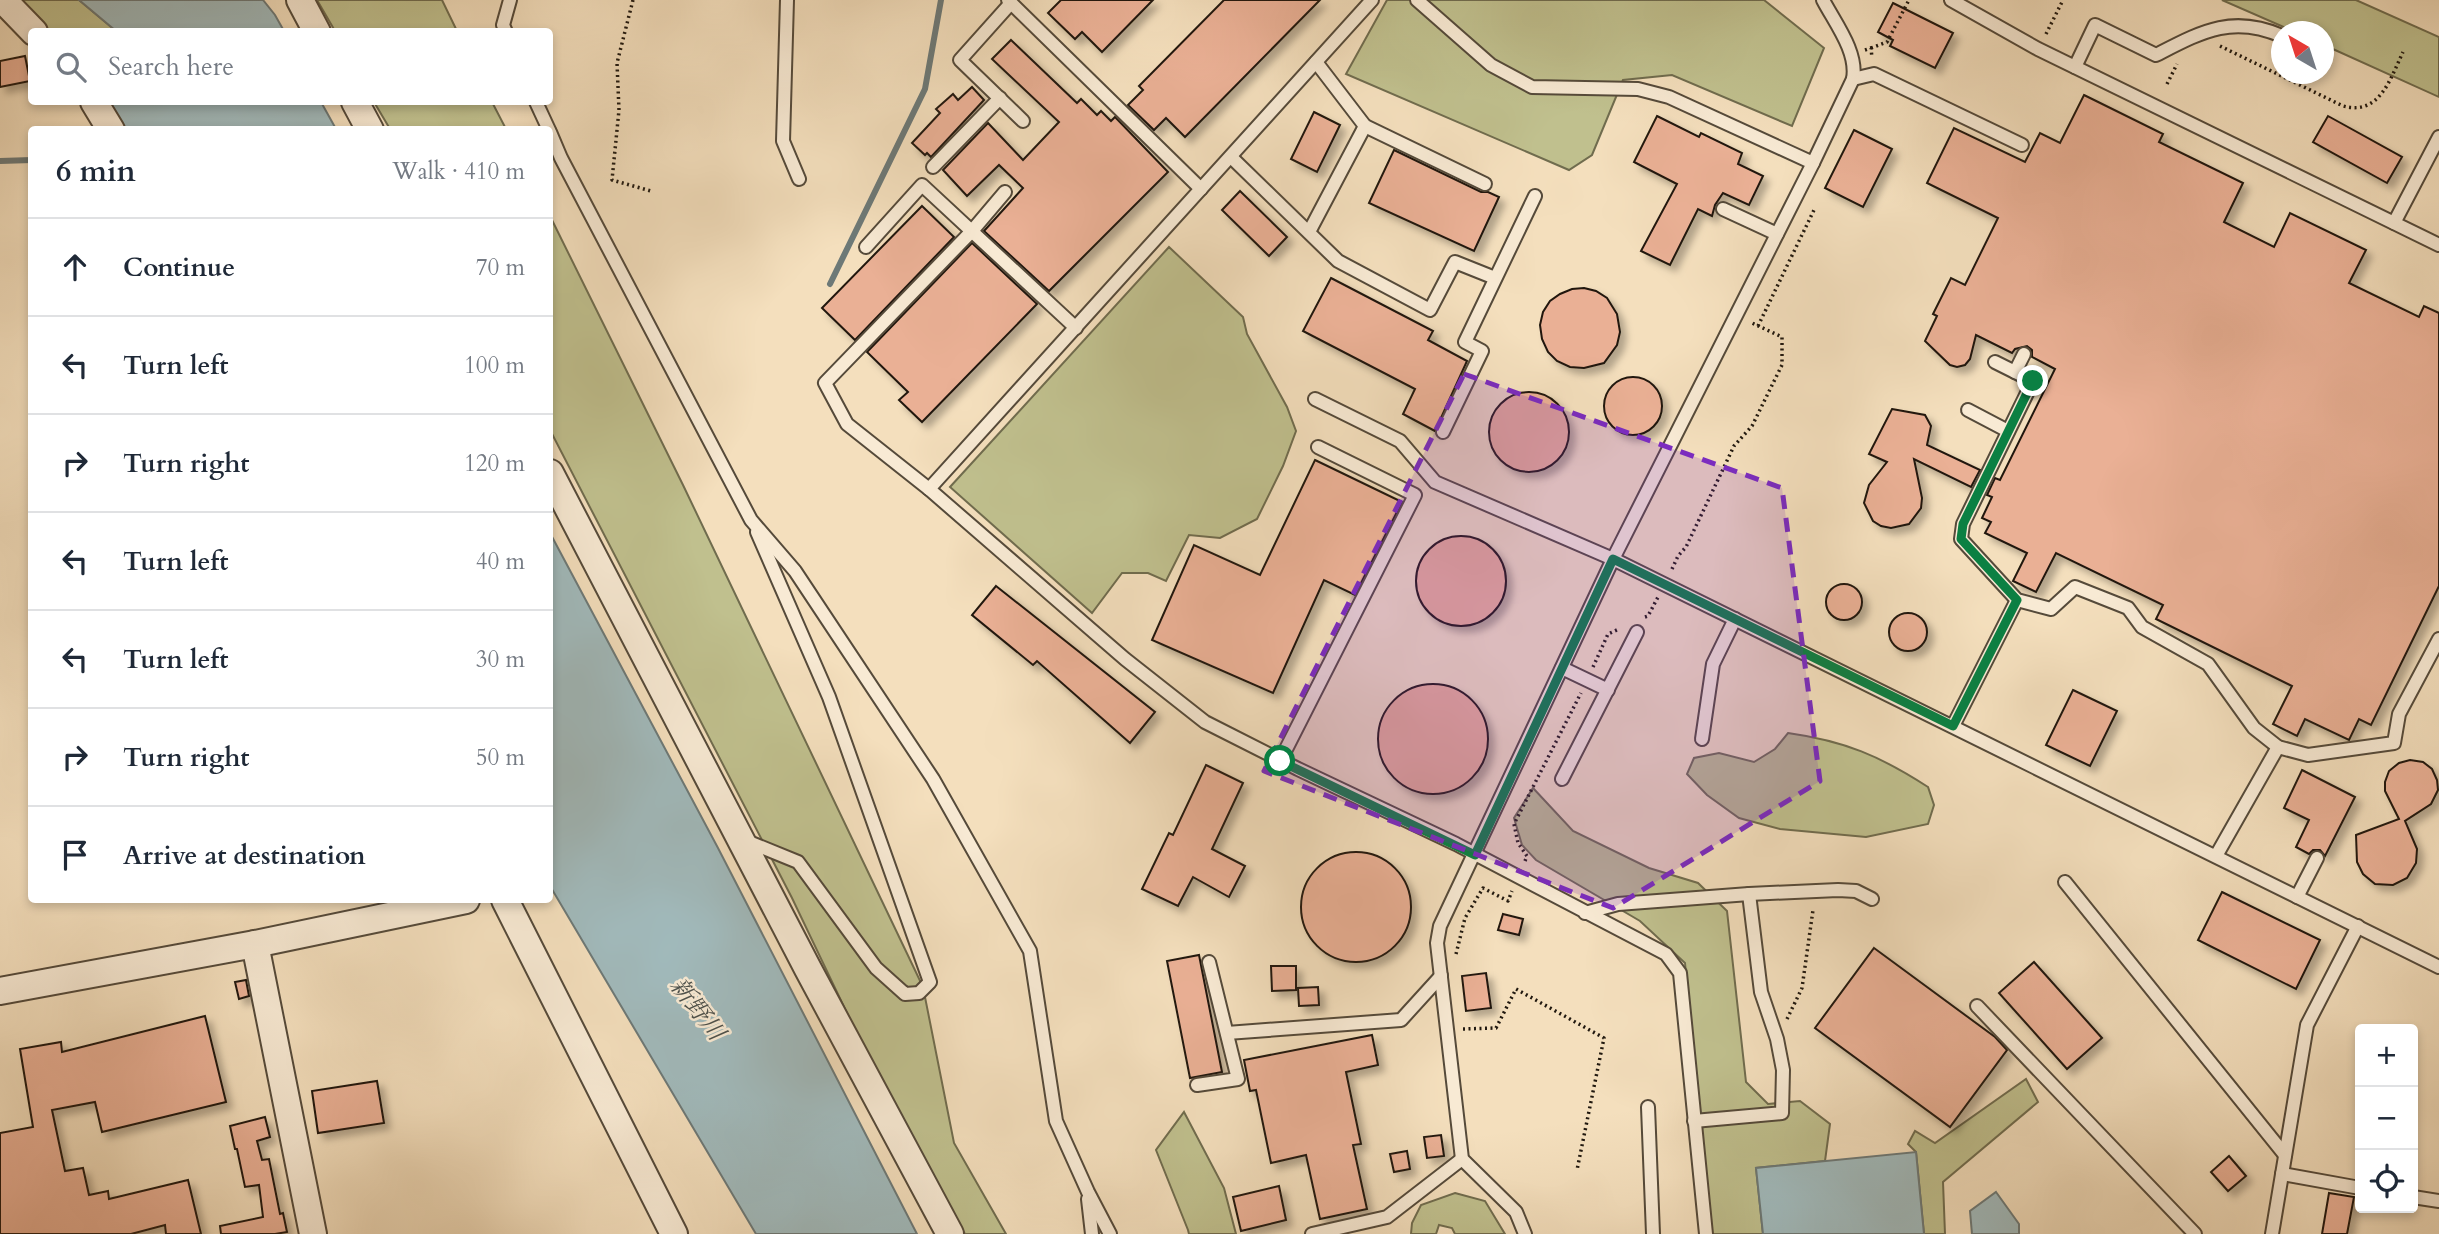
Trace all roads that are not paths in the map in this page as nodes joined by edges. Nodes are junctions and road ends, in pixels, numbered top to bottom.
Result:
1 (3, 0) edge
2 (300, 0) edge
3 (510, 0) edge
4 (787, 0) edge
5 (1372, 0) edge
6 (1417, 0) edge
7 (1823, 0) edge
8 (1951, 0) edge
9 (1010, 1) edge
10 (30, 28) edge
11 (315, 28) edge
12 (504, 28) edge
13 (2271, 31) edge
14 (1316, 62) junction
15 (2075, 66) junction
16 (1853, 79) junction
17 (1000, 98) junction
18 (96, 105) edge
19 (357, 105) edge
20 (537, 105) edge
21 (1023, 121) dead end
22 (109, 126) edge
23 (368, 126) edge
24 (547, 126) edge
25 (1365, 126) junction
26 (2439, 137) edge
27 (553, 140) edge
28 (2022, 145) dead end
29 (1231, 157) junction
30 (1813, 163) junction
31 (933, 167) dead end
32 (799, 179) dead end
33 (1485, 184) dead end
34 (1201, 189) junction
35 (1005, 192) dead end
36 (1535, 196) dead end
37 (1723, 209) dead end
38 (2394, 223) junction
39 (972, 231) junction
40 (1309, 232) junction
41 (1777, 234) junction
42 (2439, 245) edge
43 (866, 247) dead end
44 (1495, 278) junction
45 (1076, 328) junction
46 (2024, 354) dead end
47 (1995, 362) dead end
48 (2015, 372) junction
49 (1315, 399) dead end
50 (1968, 410) dead end
51 (2008, 431) junction
52 (1443, 432) dead end
53 (1318, 447) dead end
54 (553, 480) edge
55 (929, 489) junction
56 (751, 520) junction
57 (1613, 559) junction
58 (2017, 600) junction
59 (1735, 620) junction
60 (1637, 632) dead end
61 (2439, 639) edge
62 (1562, 668) junction
63 (1608, 690) junction
64 (1953, 726) junction
65 (1702, 739) dead end
66 (2278, 747) junction
67 (1280, 761) junction
68 (1562, 779) dead end
69 (740, 839) junction
70 (1475, 855) junction
71 (2216, 856) junction
72 (2317, 858) dead end
73 (2065, 882) dead end
74 (1749, 894) junction
75 (2297, 897) junction
76 (1872, 899) dead end
77 (452, 903) edge
78 (507, 903) edge
79 (1586, 913) junction
80 (2358, 926) junction
81 (256, 944) junction
82 (1209, 962) dead end
83 (2439, 967) edge
84 (1441, 976) junction
85 (0, 991) edge
86 (1977, 1006) dead end
87 (1227, 1033) junction
88 (1197, 1085) dead end
89 (1648, 1107) dead end
90 (1694, 1121) junction
91 (2285, 1155) junction
92 (1462, 1159) junction
93 (2282, 1174) junction
94 (2355, 1187) edge
95 (1088, 1192) junction
96 (2418, 1198) edge
97 (2439, 1201) edge
98 (313, 1234) edge
99 (674, 1234) edge
100 (950, 1234) edge
101 (1092, 1234) edge
102 (1110, 1234) edge
103 (1312, 1234) edge
104 (1525, 1234) edge
105 (1653, 1234) edge
106 (1706, 1234) edge
107 (2195, 1234) edge
108 (2272, 1234) edge

1 - 10 street
2 - 11 street
3 - 12 lane
4 - 32 lane
5 - 14 lane
6 - 30 lane
7 - 16 lane
8 - 15 lane
9 - 17 lane
9 - 34 lane
13 - 15 lane
14 - 25 lane
14 - 29 lane
15 - 38 lane
16 - 28 lane
16 - 30 lane
17 - 21 lane
17 - 31 lane
18 - 22 street
19 - 23 street
20 - 24 lane
25 - 33 lane
25 - 40 lane
26 - 38 lane
27 - 56 lane
29 - 34 lane
29 - 40 lane
30 - 41 lane
34 - 45 lane
35 - 39 lane
36 - 44 lane
37 - 41 lane
38 - 42 lane
39 - 43 lane
39 - 45 lane
39 - 55 lane
40 - 44 lane
41 - 57 lane
44 - 52 lane
45 - 55 lane
46 - 48 lane
47 - 48 lane
48 - 51 lane
49 - 57 lane
50 - 51 lane
51 - 58 lane
53 - 67 lane
54 - 69 street
55 - 67 lane
56 - 69 lane
56 - 95 lane
57 - 59 lane
57 - 62 lane
58 - 64 lane
58 - 66 lane
59 - 64 lane
59 - 65 lane
60 - 63 lane
61 - 66 lane
62 - 63 lane
62 - 70 lane
63 - 68 lane
64 - 71 lane
66 - 71 lane
67 - 70 lane
69 - 100 street
70 - 79 lane
70 - 84 lane
71 - 75 lane
72 - 75 lane
73 - 91 lane
74 - 76 lane
74 - 79 lane
74 - 90 lane
75 - 80 lane
77 - 81 street
78 - 99 street
79 - 90 lane
80 - 83 lane
80 - 91 lane
81 - 85 street
81 - 98 street
82 - 87 lane
84 - 87 lane
84 - 92 lane
86 - 107 lane
87 - 88 lane
89 - 105 lane
90 - 106 lane
91 - 93 lane
92 - 103 lane
92 - 104 lane
93 - 94 lane
93 - 108 lane
95 - 101 lane
95 - 102 lane
96 - 97 lane

